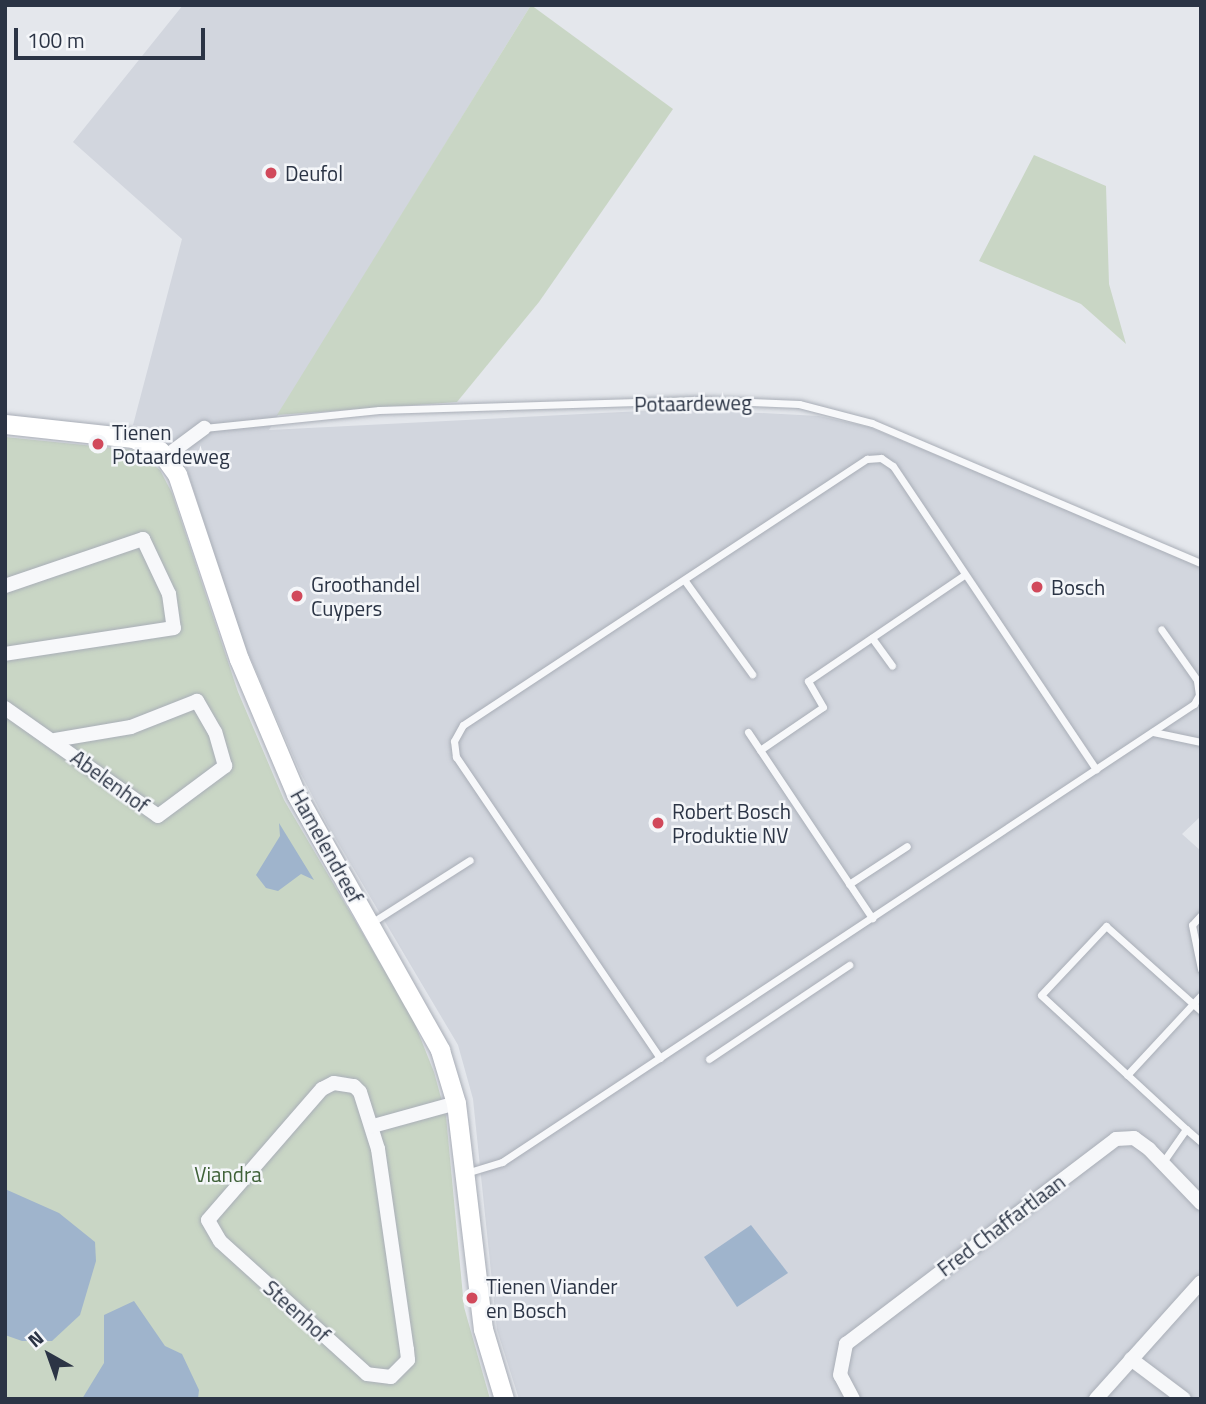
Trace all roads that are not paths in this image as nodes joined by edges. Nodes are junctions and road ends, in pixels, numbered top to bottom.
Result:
1 (5, 424) edge
2 (204, 428) joint
3 (166, 457) junction
4 (1201, 563) edge
5 (964, 575) junction
6 (685, 581) junction
7 (5, 586) edge
8 (1161, 629) dead end
9 (872, 638) junction
10 (5, 654) edge
11 (892, 666) dead end
12 (751, 674) dead end
13 (5, 708) edge
14 (748, 732) dead end
15 (1153, 732) junction
16 (55, 740) junction
17 (1201, 742) edge
18 (760, 750) junction
19 (1096, 769) junction
20 (907, 846) dead end
21 (470, 860) dead end
22 (849, 884) junction
23 (1201, 915) edge
24 (872, 918) junction
25 (371, 923) junction
26 (849, 965) dead end
27 (1201, 969) edge
28 (1201, 995) edge
29 (1193, 1004) junction
30 (1201, 1011) edge
31 (660, 1058) junction
32 (709, 1059) dead end
33 (1128, 1075) junction
34 (456, 1103) junction
35 (373, 1126) junction
36 (1186, 1129) junction
37 (1201, 1142) edge
38 (1162, 1163) junction
39 (465, 1173) junction
40 (1201, 1203) edge
41 (1201, 1282) edge
42 (1131, 1359) junction
43 (504, 1399) edge
44 (853, 1399) edge
45 (1096, 1399) edge
46 (1184, 1399) edge

1 - 3 street
2 - 3 street, Potaardeweg
2 - 4 lane, Potaardeweg
3 - 25 street, Hamelendreef
5 - 6 lane
5 - 9 lane
5 - 19 lane
6 - 12 lane
6 - 31 lane
7 - 10 street
8 - 15 lane
9 - 11 lane
9 - 18 lane
13 - 16 street, Abelenhof
14 - 18 lane
15 - 17 lane
15 - 19 lane
16 - 16 street, Abelenhof
18 - 22 lane
19 - 24 lane
20 - 22 lane
21 - 25 lane
22 - 24 lane
23 - 27 lane
24 - 31 lane
25 - 34 street, Hamelendreef
26 - 32 lane
28 - 29 lane
29 - 30 lane
29 - 33 lane
29 - 33 lane
31 - 39 lane
33 - 36 lane
34 - 35 street
34 - 39 street, Hamelendreef
35 - 35 street, Steenhof
36 - 37 lane
36 - 38 lane
38 - 40 street, Fred Chaffartlaan
38 - 44 street, Fred Chaffartlaan
39 - 43 street, Hamelendreef
41 - 42 street
42 - 45 street
42 - 46 street

